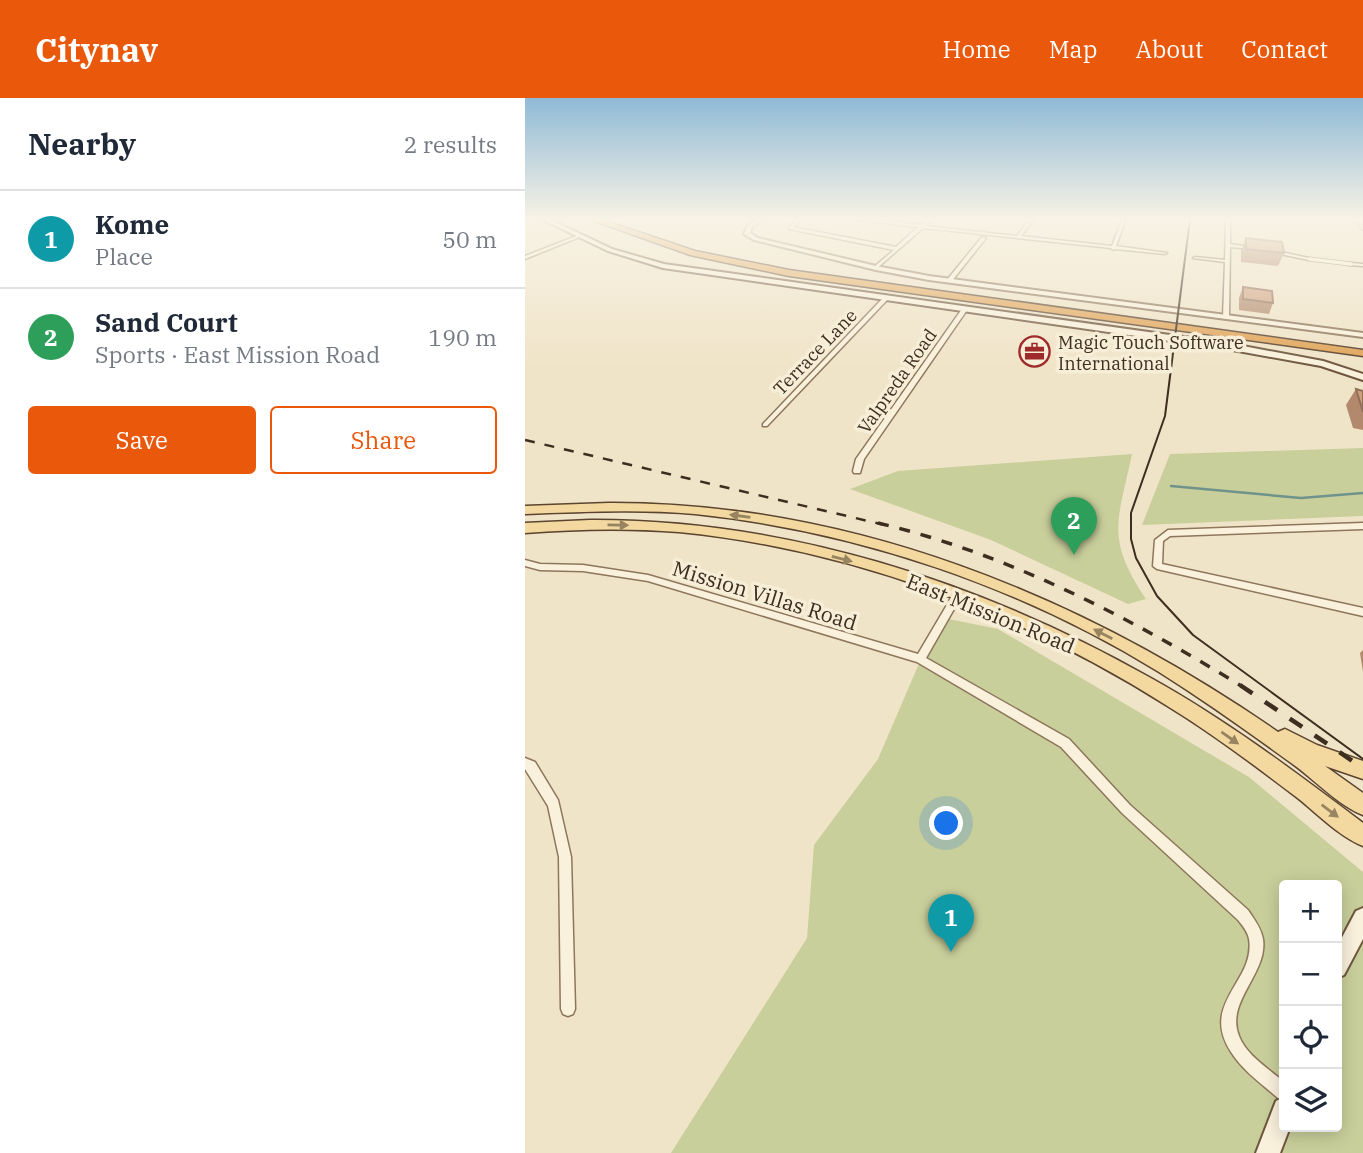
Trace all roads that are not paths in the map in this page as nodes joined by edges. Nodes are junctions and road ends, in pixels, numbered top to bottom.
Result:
1 (678, 268) edge
2 (761, 268) edge
3 (807, 268) edge
4 (877, 268) edge
5 (959, 268) edge
6 (1226, 268) edge
7 (949, 281) junction
8 (885, 299) junction
9 (964, 310) junction
10 (1226, 317) junction
11 (1363, 335) edge
12 (1260, 339) junction
13 (1363, 345) edge
14 (1363, 353) edge
15 (1363, 359) edge
16 (1363, 379) edge
17 (765, 425) dead end
18 (857, 471) dead end
19 (607, 507) junction
20 (525, 510) edge
21 (1363, 526) edge
22 (526, 530) edge
23 (525, 563) edge
24 (957, 595) junction
25 (1363, 612) edge
26 (921, 659) junction
27 (1163, 666) junction
28 (525, 763) edge
29 (1363, 770) edge
30 (1363, 805) edge
31 (1363, 836) edge
32 (1363, 918) edge
33 (1342, 958) edge
34 (568, 1009) dead end
35 (1279, 1088) edge
36 (1279, 1123) edge
37 (1268, 1153) edge

1 - 8 main road
2 - 12 highway
3 - 13 highway
4 - 7 street
5 - 7 street
6 - 10 street
7 - 10 street
8 - 9 main road
8 - 17 street, Terrace Lane
9 - 16 main road
9 - 18 street, Valpreda Road
10 - 11 street
12 - 14 highway
12 - 15 highway
19 - 20 main road, East Mission Road
19 - 22 main road
27 -> 19 main road, East Mission Road
21 - 25 street
22 -> 24 main road, East Mission Road
23 - 26 street, Mission Villas Road
24 - 26 street
24 -> 31 main road, East Mission Road
26 - 35 street, Mission Villas Road
27 - 29 main road
27 - 30 main road, East Mission Road
28 - 34 street
32 - 33 main road
36 - 37 main road

